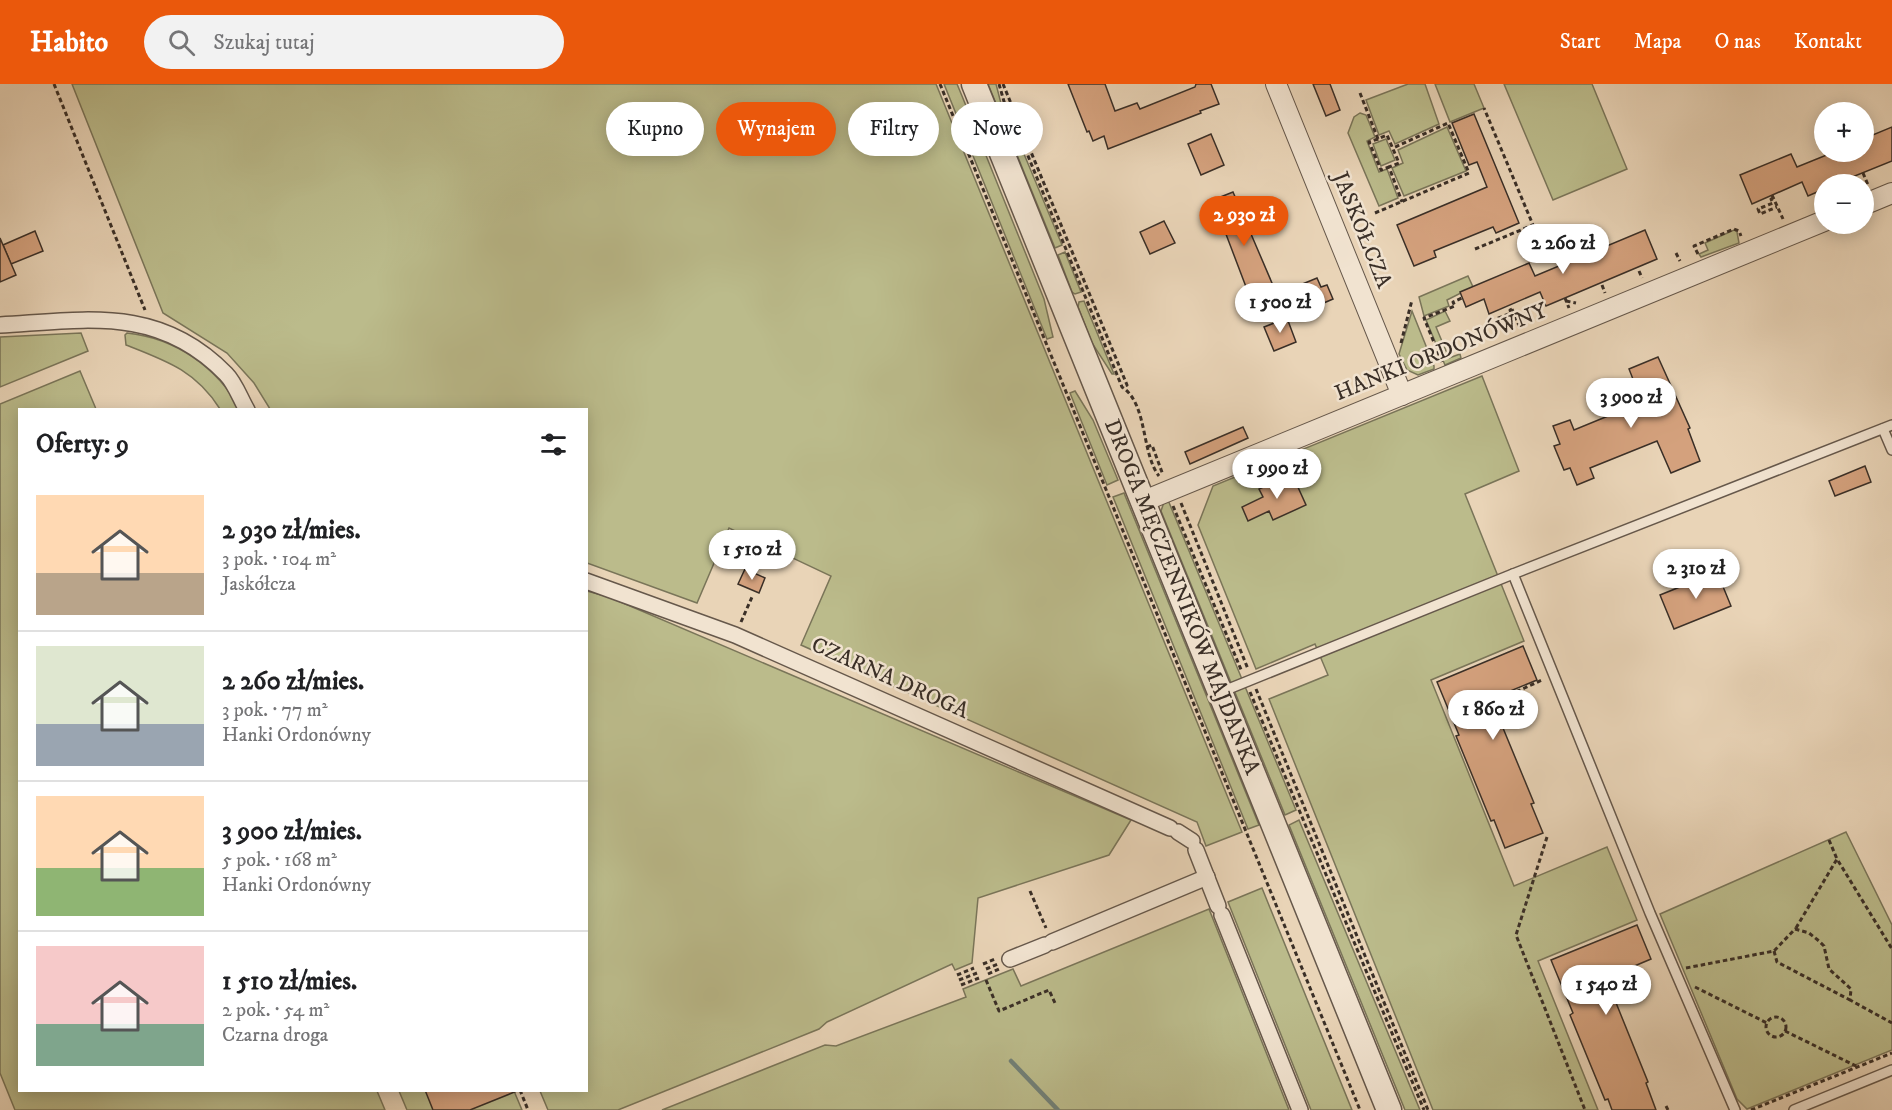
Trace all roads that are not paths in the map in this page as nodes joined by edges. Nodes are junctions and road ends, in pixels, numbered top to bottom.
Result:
1 (974, 84) edge
2 (1276, 84) edge
3 (1892, 193) edge
4 (1874, 200) edge
5 (1814, 225) edge
6 (0, 325) edge
7 (1402, 395) junction
8 (246, 408) edge
9 (1888, 427) edge
10 (1892, 450) edge
11 (1144, 501) junction
12 (1513, 574) junction
13 (588, 582) edge
14 (1220, 692) junction
15 (1207, 877) junction
16 (1010, 959) dead end
17 (1892, 1070) edge
18 (1300, 1110) edge
19 (1389, 1110) edge
20 (1735, 1110) edge
21 (1794, 1110) edge

1 - 11 street, DROGA MĘCZENNIKÓW MAJDANKA
2 - 7 street, JASKÓŁCZA
3 - 4 street
5 - 7 street, HANKI ORDONÓWNY
6 - 8 street
7 - 11 street, HANKI ORDONÓWNY
9 - 10 lane
9 - 12 lane
11 - 14 street, DROGA MĘCZENNIKÓW MAJDANKA
12 - 14 lane
12 - 20 lane
13 - 15 street, CZARNA DROGA
14 - 19 street, DROGA MĘCZENNIKÓW MAJDANKA
15 - 16 street
15 - 18 street
17 - 21 lane

